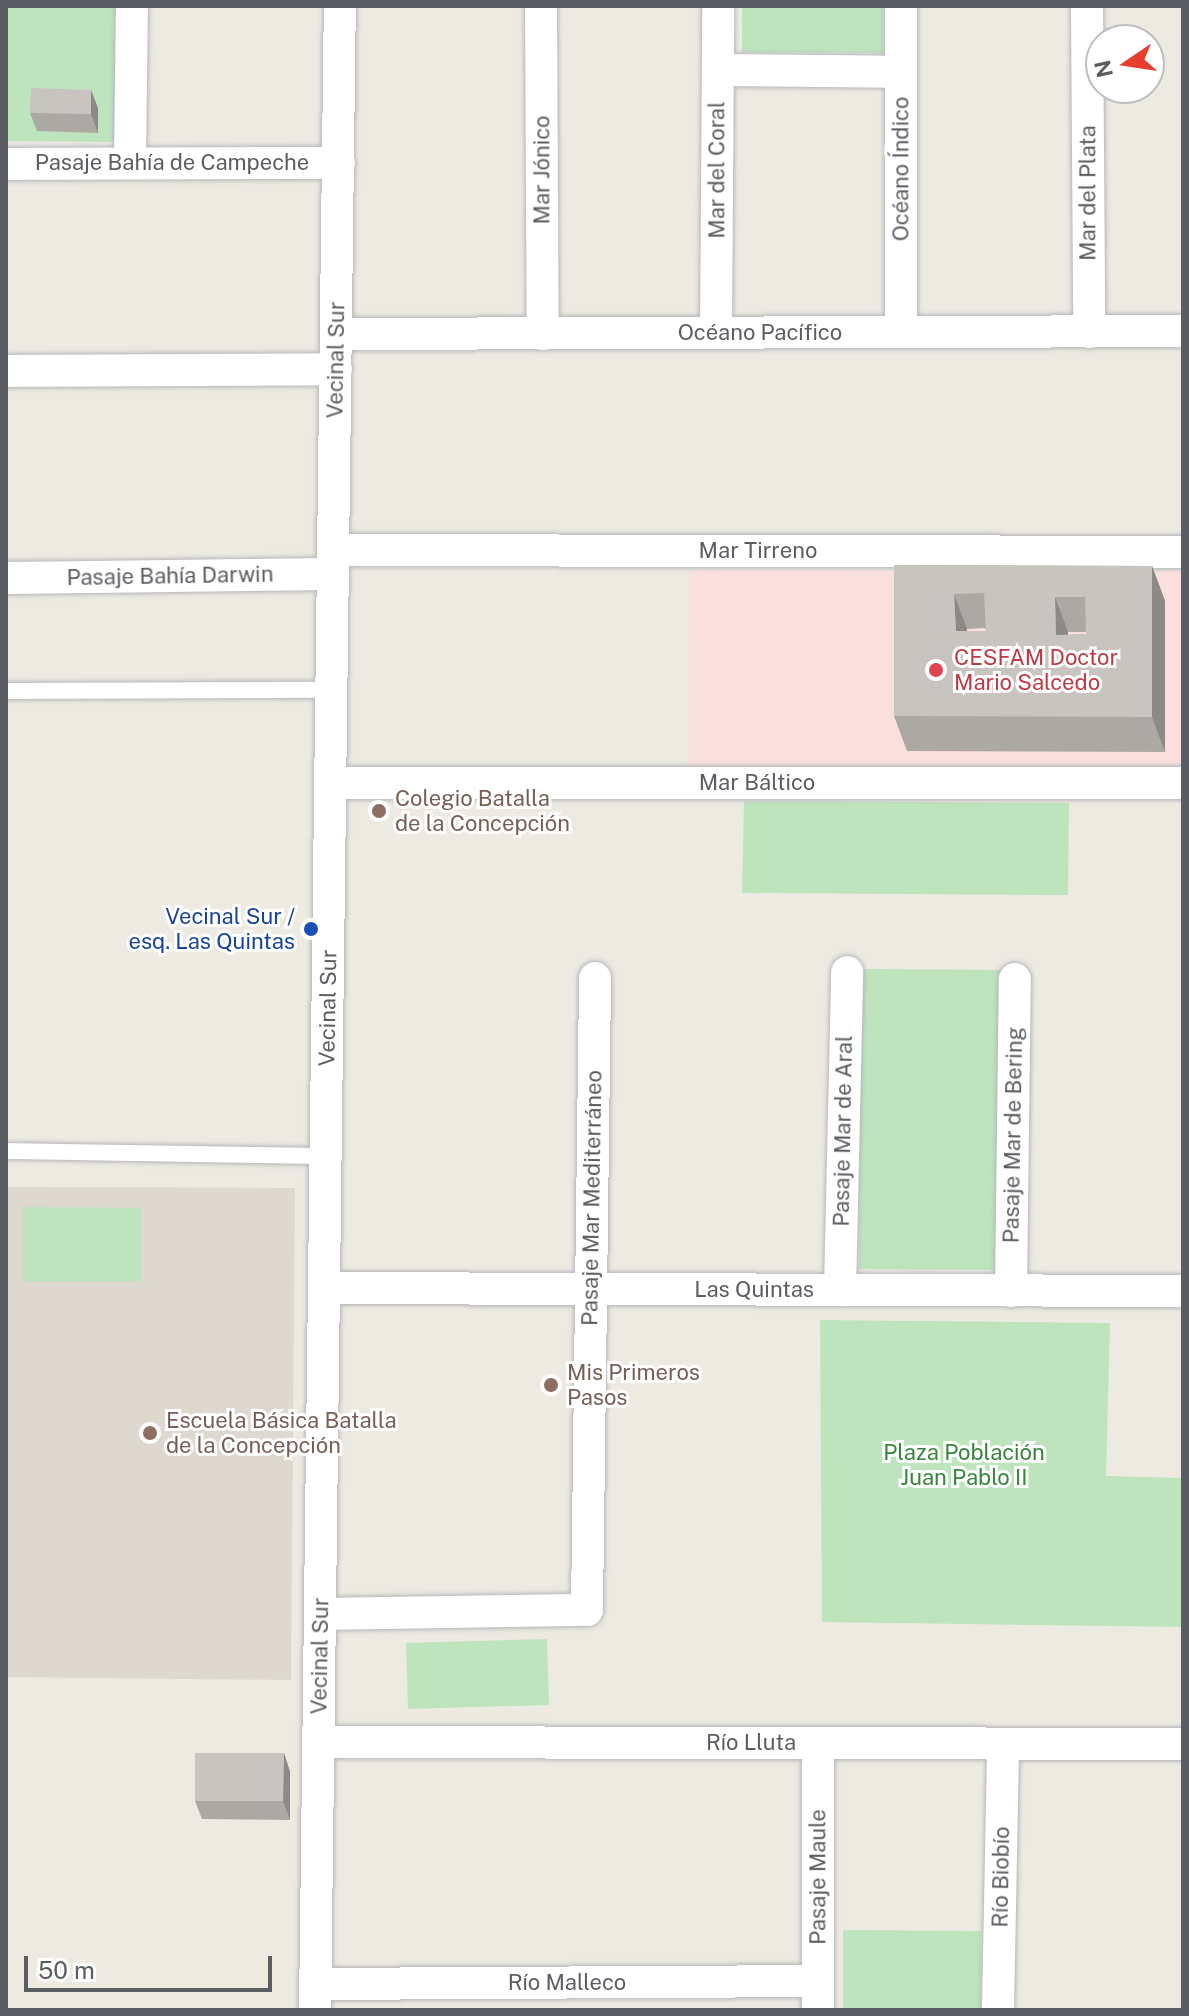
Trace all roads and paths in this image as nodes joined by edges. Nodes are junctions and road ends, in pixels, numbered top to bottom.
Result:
1 (132, 6) edge
2 (340, 6) edge
3 (541, 6) edge
4 (718, 6) edge
5 (901, 6) edge
6 (1087, 6) edge
7 (718, 70) junction
8 (901, 72) junction
9 (130, 163) junction
10 (339, 163) junction
11 (6, 164) edge
12 (1183, 331) edge
13 (901, 332) junction
14 (1089, 332) junction
15 (716, 333) junction
16 (336, 334) junction
17 (543, 334) junction
18 (336, 369) junction
19 (6, 371) edge
20 (1183, 552) edge
21 (333, 562) junction
22 (6, 578) edge
23 (332, 690) junction
24 (6, 691) edge
25 (331, 783) junction
26 (1183, 783) edge
27 (847, 972) dead end
28 (595, 978) dead end
29 (1015, 979) dead end
30 (6, 1151) edge
31 (326, 1156) junction
32 (324, 1288) junction
33 (590, 1289) junction
34 (840, 1290) junction
35 (1011, 1291) junction
36 (1183, 1291) edge
37 (320, 1614) junction
38 (319, 1742) junction
39 (818, 1743) junction
40 (1003, 1744) junction
41 (1183, 1744) edge
42 (818, 1996) edge
43 (316, 1997) edge
44 (998, 2010) edge

1 - 9 street
2 - 10 street, Vecinal Sur
3 - 17 street, Mar Jónico
4 - 7 street, Mar del Coral
5 - 8 street, Océano Índico
6 - 14 street, Mar del Plata
7 - 8 street
7 - 15 street, Mar del Coral
8 - 13 street, Océano Índico
9 - 10 street, Pasaje Bahía de Campeche
9 - 11 street, Pasaje Bahía de Campeche
10 - 16 street, Vecinal Sur
12 - 14 street, Océano Pacífico
13 - 14 street, Océano Pacífico
13 - 15 street, Océano Pacífico
15 - 17 street, Océano Pacífico
16 - 17 street, Océano Pacífico
16 - 18 street, Vecinal Sur
18 - 19 street
18 - 21 street, Vecinal Sur
20 - 21 street, Mar Tirreno
21 - 22 street, Pasaje Bahía Darwin
21 - 23 street, Vecinal Sur
23 - 24 lane
23 - 25 street, Vecinal Sur
25 - 26 street, Mar Báltico
25 - 31 street, Vecinal Sur
27 - 34 street, Pasaje Mar de Aral
28 - 33 street, Pasaje Mar Mediterráneo
29 - 35 street, Pasaje Mar de Bering
30 - 31 lane
31 - 32 street, Vecinal Sur
32 - 33 street, Las Quintas
32 - 37 street, Vecinal Sur
33 - 34 street, Las Quintas
33 - 37 street, Pasaje Mar Mediterráneo
34 - 35 street, Las Quintas
35 - 36 street, Las Quintas
37 - 38 street, Vecinal Sur
38 - 39 street, Río Lluta
38 - 43 street, Vecinal Sur
39 - 40 street, Río Lluta
39 - 42 street, Pasaje Maule
40 - 41 street, Río Lluta
40 - 44 street, Río Biobío
42 - 43 street, Río Malleco

